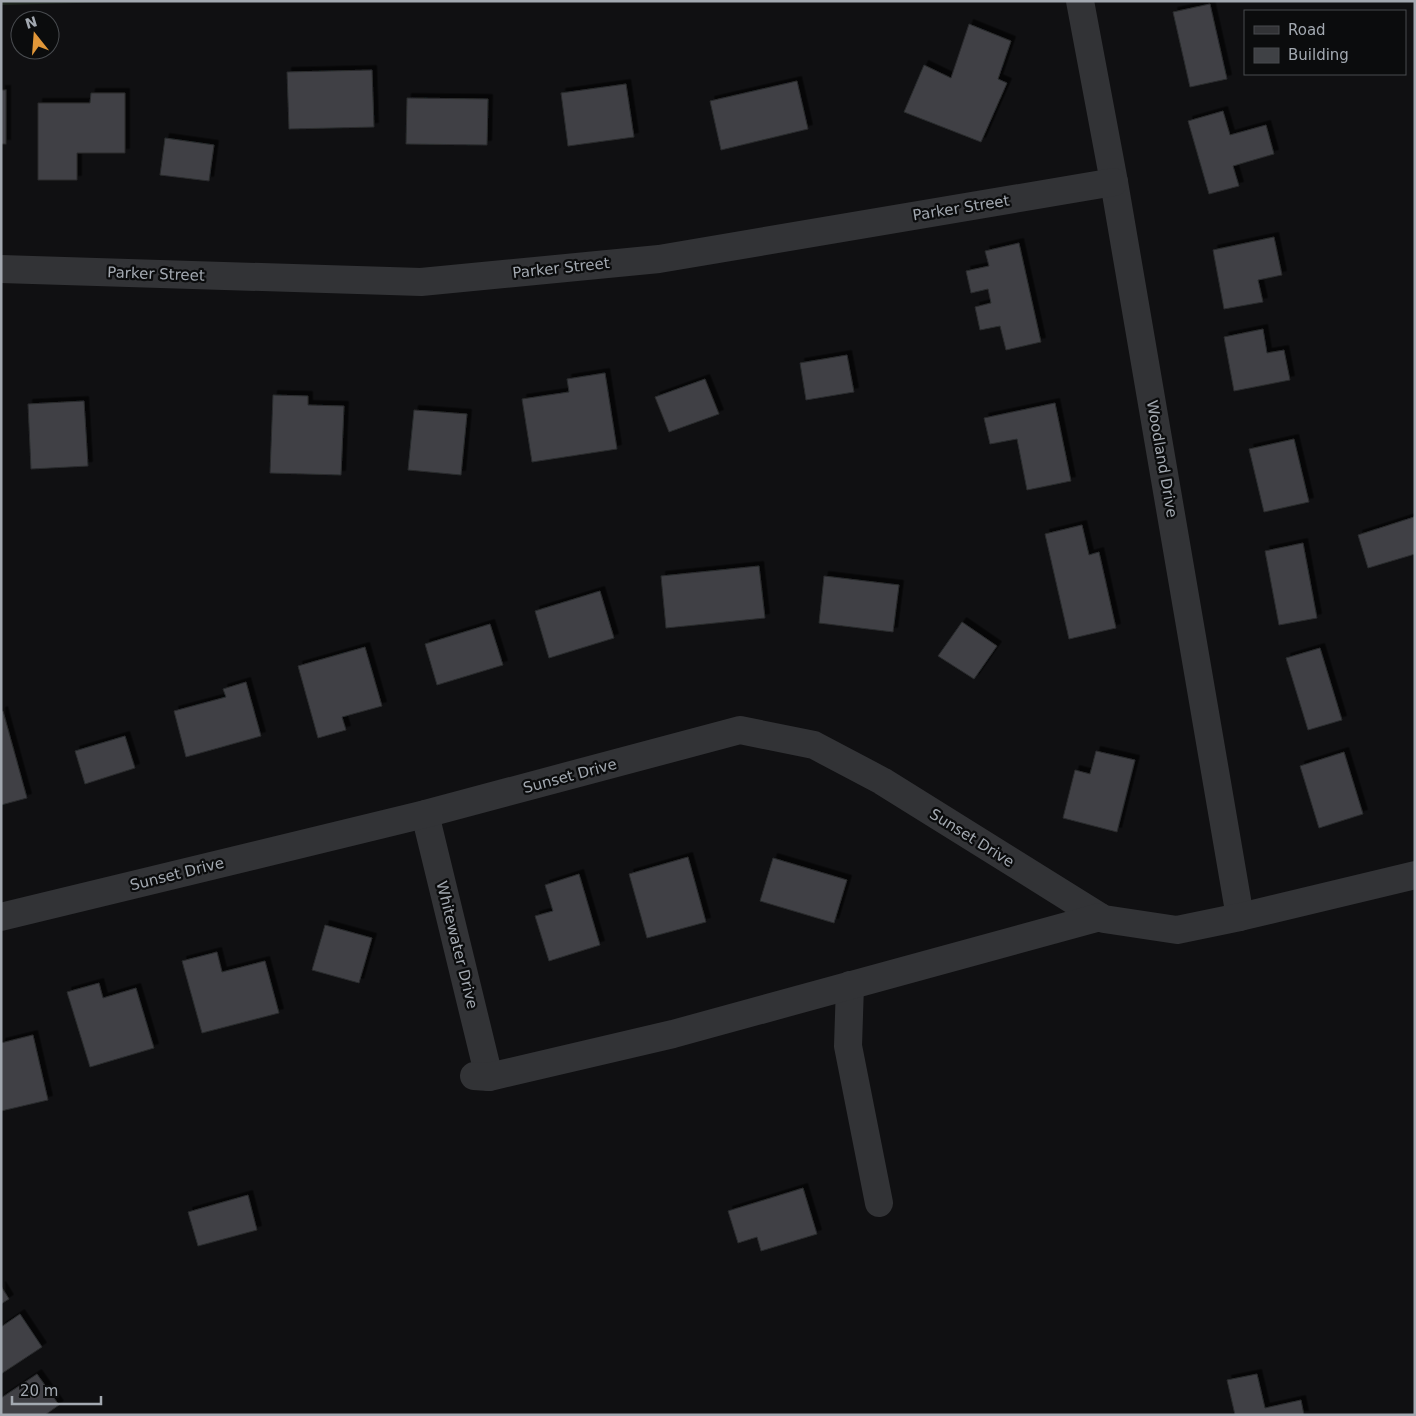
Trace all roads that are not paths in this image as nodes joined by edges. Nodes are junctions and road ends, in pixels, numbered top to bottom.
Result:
1 (1080, 1) edge
2 (1114, 182) junction
3 (1, 269) edge
4 (425, 814) junction
5 (1415, 874) edge
6 (1, 917) edge
7 (1100, 917) junction
8 (1240, 917) junction
9 (850, 985) junction
10 (482, 1076) joint
11 (878, 1203) dead end

1 - 2 street, Woodland Drive
2 - 3 street, Parker Street
2 - 8 street, Woodland Drive
4 - 6 street, Sunset Drive
4 - 7 street, Sunset Drive
4 - 10 street, Whitewater Drive
5 - 8 street, Sunset Drive
7 - 8 street, Sunset Drive
7 - 9 street, Sunset Drive
9 - 10 street, Sunset Drive
9 - 11 street

